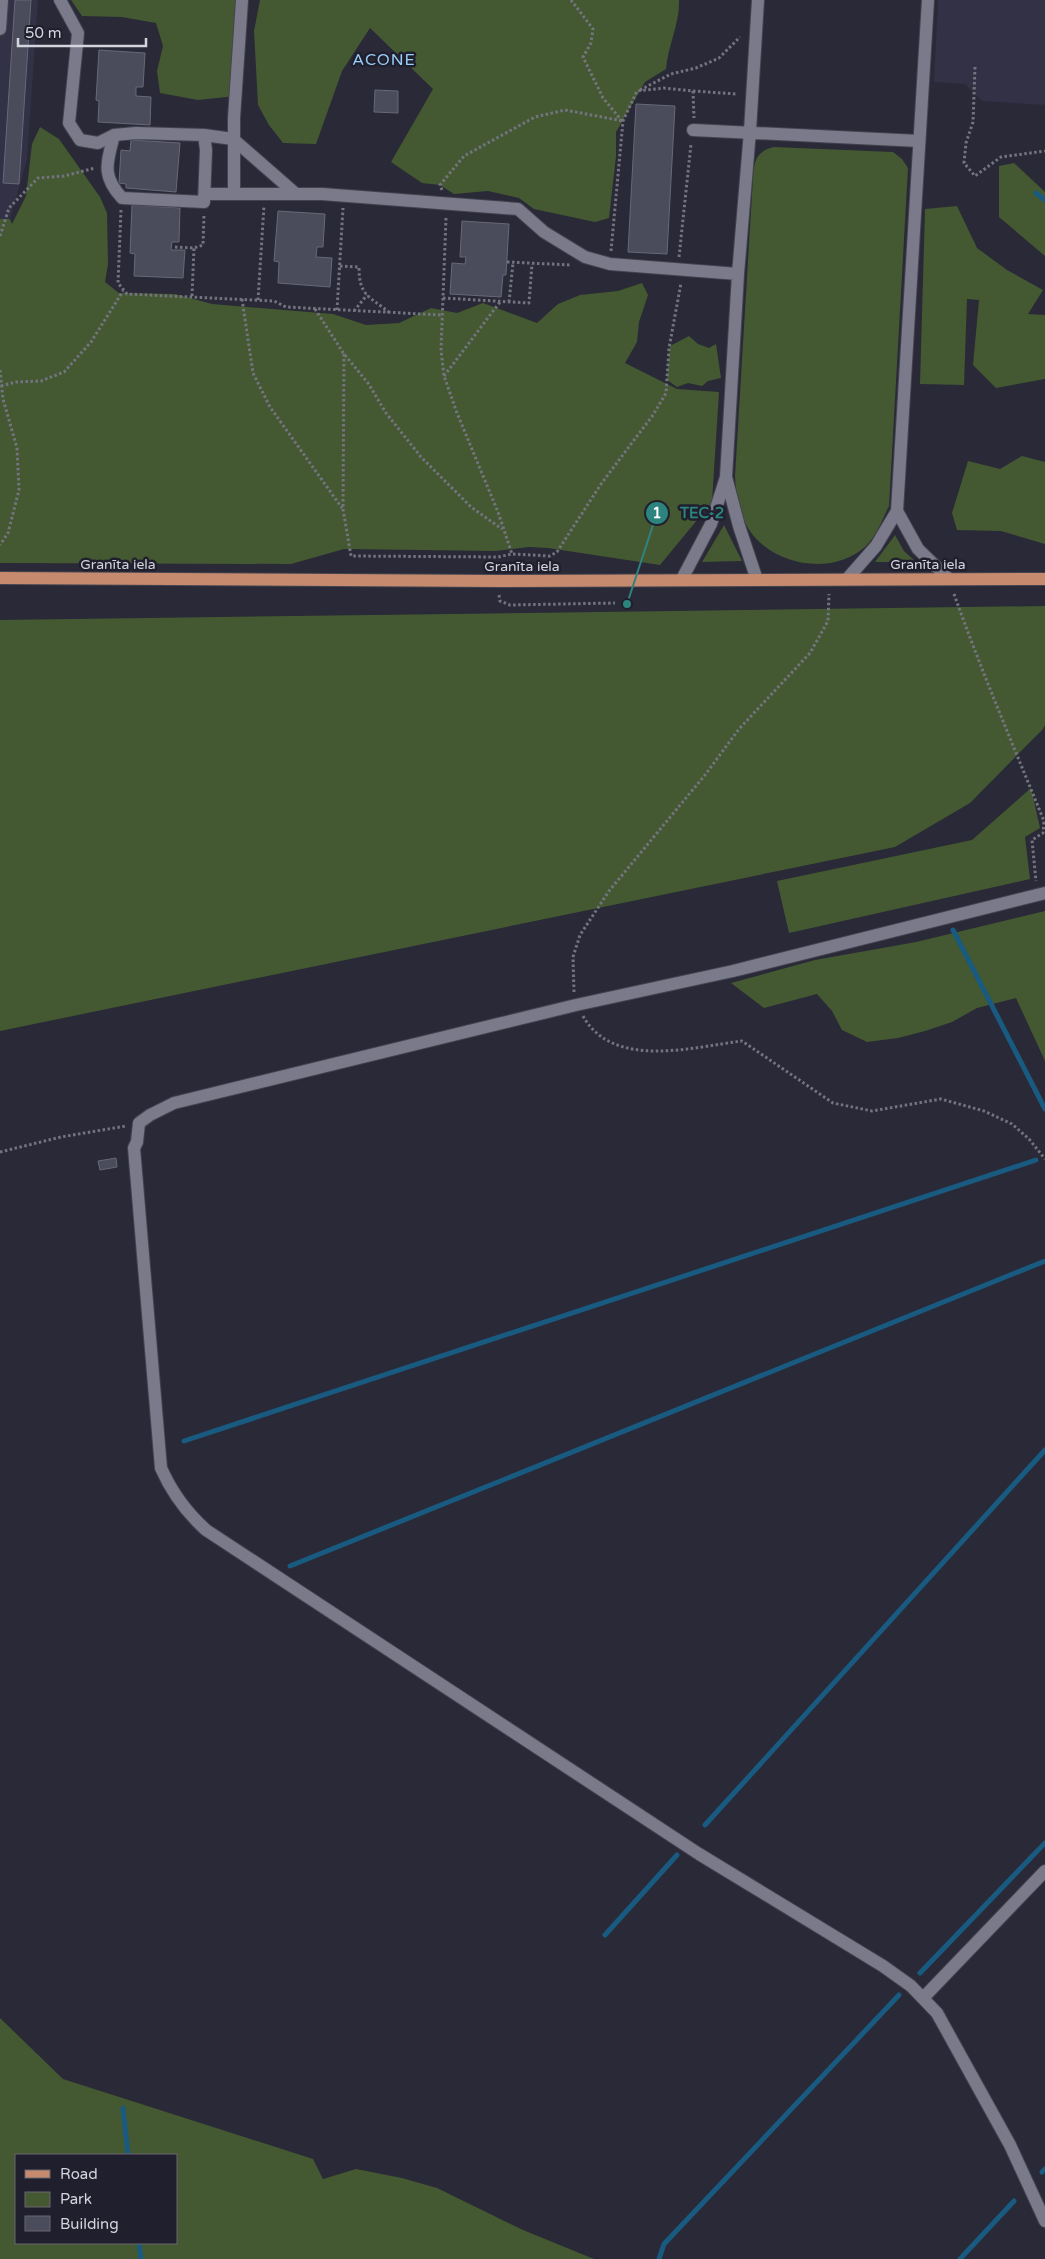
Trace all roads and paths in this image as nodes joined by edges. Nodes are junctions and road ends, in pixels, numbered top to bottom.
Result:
1 (2, 0) edge
2 (60, 0) edge
3 (242, 0) edge
4 (571, 0) edge
5 (758, 0) edge
6 (928, 0) edge
7 (0, 29) edge
8 (740, 37) dead end
9 (975, 67) dead end
10 (693, 91) junction
11 (637, 92) junction
12 (736, 94) dead end
13 (623, 121) junction
14 (693, 130) junction
15 (750, 131) junction
16 (114, 135) junction
17 (204, 136) junction
18 (234, 139) junction
19 (920, 141) junction
20 (1045, 151) edge
21 (106, 166) junction
22 (234, 194) junction
23 (296, 194) junction
24 (265, 195) junction
25 (343, 196) junction
26 (122, 198) junction
27 (205, 198) junction
28 (447, 204) junction
29 (0, 236) edge
30 (175, 247) dead end
31 (194, 248) junction
32 (585, 257) junction
33 (507, 262) dead end
34 (512, 262) junction
35 (532, 264) junction
36 (610, 264) junction
37 (340, 266) junction
38 (680, 270) junction
39 (738, 274) junction
40 (123, 291) junction
41 (367, 295) junction
42 (192, 296) junction
43 (443, 298) junction
44 (242, 299) junction
45 (258, 300) junction
46 (500, 301) junction
47 (509, 302) junction
48 (314, 309) junction
49 (337, 310) junction
50 (354, 311) junction
51 (390, 313) junction
52 (442, 315) junction
53 (344, 354) junction
54 (0, 370) edge
55 (444, 376) junction
56 (1, 386) junction
57 (726, 477) junction
58 (343, 509) junction
59 (897, 511) junction
60 (502, 529) junction
61 (0, 545) edge
62 (512, 554) junction
63 (498, 557) junction
64 (498, 566) dead end
65 (0, 578) edge
66 (682, 579) junction
67 (829, 579) junction
68 (847, 579) junction
69 (948, 579) junction
70 (1045, 579) edge
71 (757, 580) junction
72 (498, 594) dead end
73 (615, 603) dead end
74 (1042, 894) edge
75 (576, 1005) junction
76 (139, 1124) junction
77 (0, 1152) edge
78 (1045, 1159) edge
79 (1045, 1871) edge
80 (924, 1998) junction
81 (1045, 2221) edge

1 - 7 street
2 - 16 street
3 - 18 street
4 - 13 path
5 - 15 street
6 - 19 street
8 - 11 path
9 - 20 path
10 - 11 path
10 - 12 path
10 - 14 path
11 - 13 path
13 - 28 path
13 - 36 path
14 - 15 street
14 - 38 path
15 - 19 street
15 - 39 street
16 - 17 street
16 - 21 street
17 - 18 street
17 - 27 street
18 - 22 street
18 - 23 street
19 - 59 street
21 - 26 street
21 - 29 path
22 - 24 street
22 - 27 street
23 - 24 street
23 - 25 street
24 - 45 path
25 - 28 street
25 - 37 path
26 - 27 street
26 - 40 path
27 - 31 path
28 - 32 street
28 - 43 path
30 - 31 path
31 - 42 path
32 - 35 path
32 - 36 street
33 - 34 path
34 - 35 path
34 - 47 path
35 - 47 path
36 - 38 street
37 - 41 path
37 - 49 path
38 - 39 street
38 - 62 path
39 - 57 street
40 - 42 path
40 - 56 path
41 - 50 path
41 - 51 path
42 - 44 path
43 - 46 path
43 - 52 path
44 - 45 path
44 - 58 path
45 - 48 path
46 - 47 path
46 - 55 path
48 - 49 path
48 - 53 path
49 - 50 path
50 - 51 path
51 - 52 path
52 - 55 path
53 - 58 path
53 - 60 path
54 - 56 path
55 - 60 path
56 - 61 path
57 - 66 street
57 - 71 street
58 - 63 path
59 - 68 street
59 - 69 street
60 - 62 path
62 - 63 path
63 - 64 path
65 - 66 main road, Granīta iela
66 - 71 main road, Granīta iela
67 - 68 main road, Granīta iela
67 - 71 main road, Granīta iela
67 - 75 path
68 - 69 main road, Granīta iela
69 - 70 main road, Granīta iela
69 - 74 path
72 - 73 path
74 - 75 street
75 - 76 street
75 - 78 path
76 - 77 path
76 - 80 street
79 - 80 street
80 - 81 street

